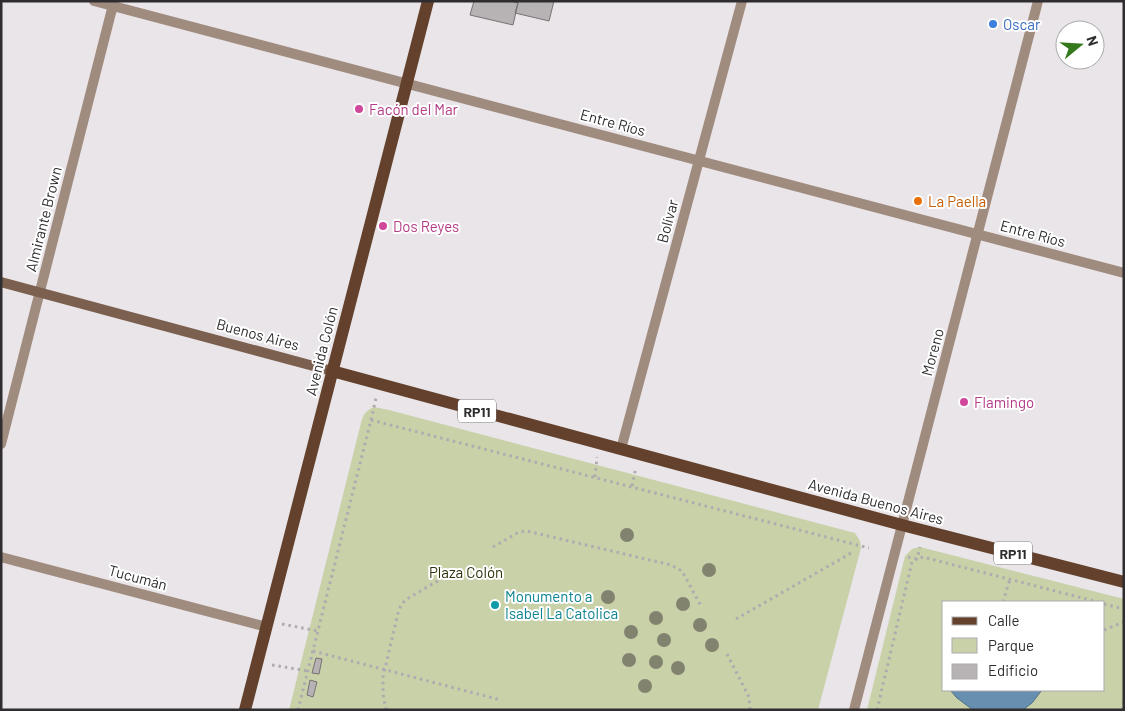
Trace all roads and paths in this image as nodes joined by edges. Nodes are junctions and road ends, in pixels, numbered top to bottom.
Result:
1 (94, 1) edge
2 (428, 1) edge
3 (742, 1) edge
4 (1038, 1) edge
5 (113, 4) edge
6 (407, 84) junction
7 (699, 160) junction
8 (978, 234) junction
9 (1124, 273) edge
10 (1, 282) edge
11 (40, 292) junction
12 (332, 372) junction
13 (378, 384) junction
14 (371, 420) junction
15 (1, 444) edge
16 (599, 444) junction
17 (621, 449) junction
18 (595, 477) junction
19 (902, 525) junction
20 (493, 547) dead end
21 (920, 547) dead end
22 (868, 548) dead end
23 (853, 552) dead end
24 (905, 556) dead end
25 (1, 557) edge
26 (918, 559) junction
27 (448, 575) dead end
28 (1010, 579) junction
29 (1124, 582) edge
30 (1003, 601) edge
31 (1094, 601) edge
32 (1105, 604) edge
33 (702, 608) dead end
34 (1124, 609) edge
35 (736, 619) dead end
36 (1124, 622) edge
37 (268, 624) junction
38 (1105, 630) edge
39 (318, 632) junction
40 (313, 651) junction
41 (727, 654) dead end
42 (257, 663) junction
43 (385, 670) junction
44 (308, 671) junction
45 (1124, 699) edge
46 (500, 700) dead end
47 (245, 710) edge
48 (298, 710) edge
49 (386, 710) edge
50 (750, 710) edge
51 (854, 710) edge
52 (876, 710) edge
53 (1122, 710) edge

1 - 5 street, Entre Ríos
2 - 6 main road, Avenida Colón
3 - 7 street, Bolívar
4 - 8 street, Moreno
5 - 6 street, Entre Ríos
5 - 11 street, Almirante Brown
6 - 7 street, Entre Ríos
6 - 12 main road, Avenida Colón
7 - 8 street, Entre Ríos
7 - 17 street, Bolívar
8 - 9 street, Entre Ríos
8 - 19 street, Moreno
10 - 11 street, Buenos Aires
11 - 12 street, Buenos Aires
11 - 15 street, Almirante Brown
12 - 13 main road, Buenos Aires / RP11
12 - 37 main road, Avenida Colón
13 - 14 path
13 - 16 main road, Buenos Aires / RP11
14 - 18 path
14 - 39 path
16 - 17 main road, Buenos Aires / RP11
16 - 18 path
17 - 19 main road, Avenida Buenos Aires / RP11
18 - 22 path
19 - 29 main road, Avenida Buenos Aires / RP11
19 - 51 street, Moreno
20 - 33 path
21 - 26 path
23 - 35 path
24 - 26 path
25 - 37 street, Tucumán
26 - 28 path
26 - 52 path
27 - 43 path
28 - 30 path
28 - 31 path
32 - 34 path
36 - 38 path
37 - 39 path
37 - 42 main road, Avenida Colón
39 - 40 path
40 - 43 path
40 - 44 path
41 - 50 path
42 - 44 path
42 - 47 main road, Avenida Colón
43 - 46 path
43 - 49 path
44 - 48 path
45 - 53 path

